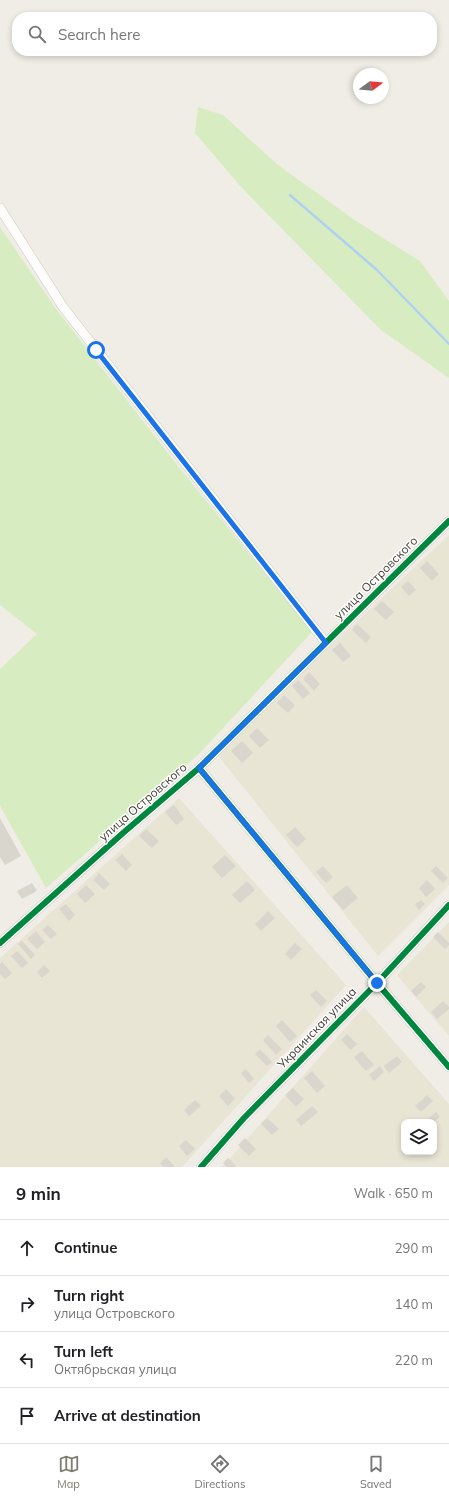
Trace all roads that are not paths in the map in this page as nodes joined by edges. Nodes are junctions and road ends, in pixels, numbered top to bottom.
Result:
1 (0, 208) edge
2 (449, 521) edge
3 (326, 643) junction
4 (199, 768) junction
5 (449, 905) edge
6 (0, 943) edge
7 (377, 983) junction
8 (449, 1067) edge
9 (201, 1167) edge

1 - 3 street
2 - 3 street, улица Островского
3 - 4 street, улица Островского
4 - 6 street, улица Островского
4 - 7 street
5 - 7 street, Украинская улица
7 - 8 street
7 - 9 street, Украинская улица

